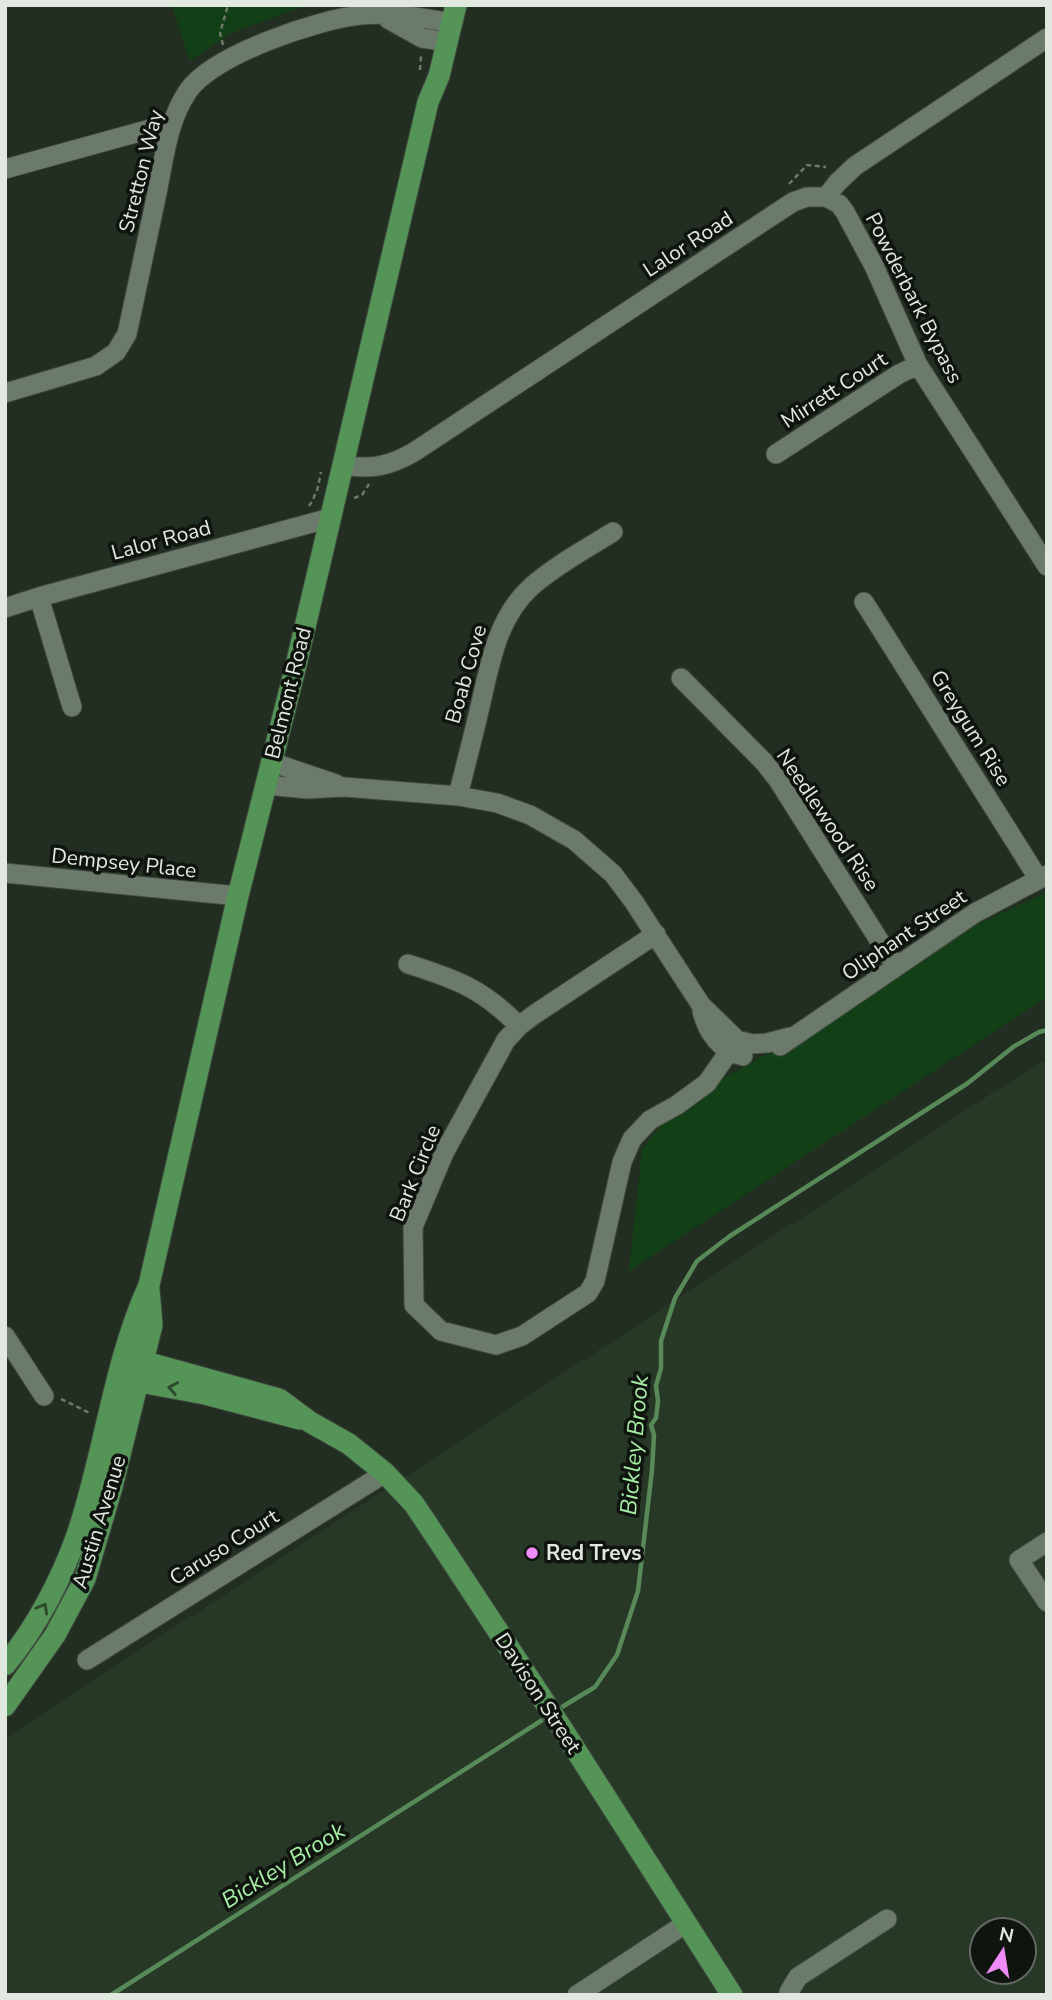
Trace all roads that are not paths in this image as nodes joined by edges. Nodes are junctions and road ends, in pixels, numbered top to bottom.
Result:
1 (442, 27) edge
2 (1047, 38) edge
3 (172, 123) junction
4 (5, 169) edge
5 (827, 197) junction
6 (918, 365) junction
7 (5, 393) edge
8 (776, 454) dead end
9 (343, 465) junction
10 (330, 518) junction
11 (613, 532) dead end
12 (1047, 566) edge
13 (39, 597) junction
14 (864, 602) dead end
15 (5, 608) edge
16 (681, 678) dead end
17 (72, 707) dead end
18 (271, 762) junction
19 (267, 785) junction
20 (344, 787) junction
21 (458, 796) junction
22 (5, 873) edge
23 (1042, 877) edge
24 (239, 896) junction
25 (656, 934) junction
26 (408, 964) dead end
27 (896, 967) junction
28 (519, 1026) junction
29 (734, 1046) junction
30 (5, 1336) edge
31 (131, 1369) junction
32 (44, 1396) road end
33 (385, 1473) junction
34 (1047, 1542) edge
35 (1047, 1602) edge
36 (87, 1660) dead end
37 (5, 1665) edge
38 (5, 1706) edge
39 (887, 1919) dead end
40 (685, 1924) junction
41 (577, 1995) edge
42 (732, 1995) edge
43 (791, 1995) edge

1 - 3 street, Stretton Way
1 - 9 main road, Belmont Road
2 - 5 street
3 - 4 street
3 - 7 street, Stretton Way
5 - 6 street, Powderbark Bypass
5 - 9 street, Lalor Road
6 - 8 street, Mirrett Court
6 - 12 street, Powderbark Bypass
9 - 10 main road, Belmont Road
10 - 13 street, Lalor Road
10 - 18 main road, Belmont Road
11 - 21 street, Boab Cove
13 - 15 street, Lalor Road
13 - 17 street
14 - 23 street, Greygum Rise
16 - 27 street, Needlewood Rise
18 - 19 main road, Belmont Road
18 - 20 street
19 - 20 street
19 - 24 main road, Belmont Road
20 - 21 street
21 - 25 street
22 - 24 street, Dempsey Place
23 - 27 street, Oliphant Street
24 - 31 main road, Belmont Road
25 - 28 street, Bark Circle
25 - 29 street
26 - 28 street
27 - 29 street, Oliphant Street
28 - 29 street, Bark Circle
30 - 32 street
31 - 33 main road, Davison Street
37 -> 31 main road, Austin Avenue
31 - 38 main road, Austin Avenue
33 - 36 street, Caruso Court
33 - 40 main road, Davison Street
34 - 35 street
39 - 43 street
40 - 41 street
40 - 42 main road, Davison Street

